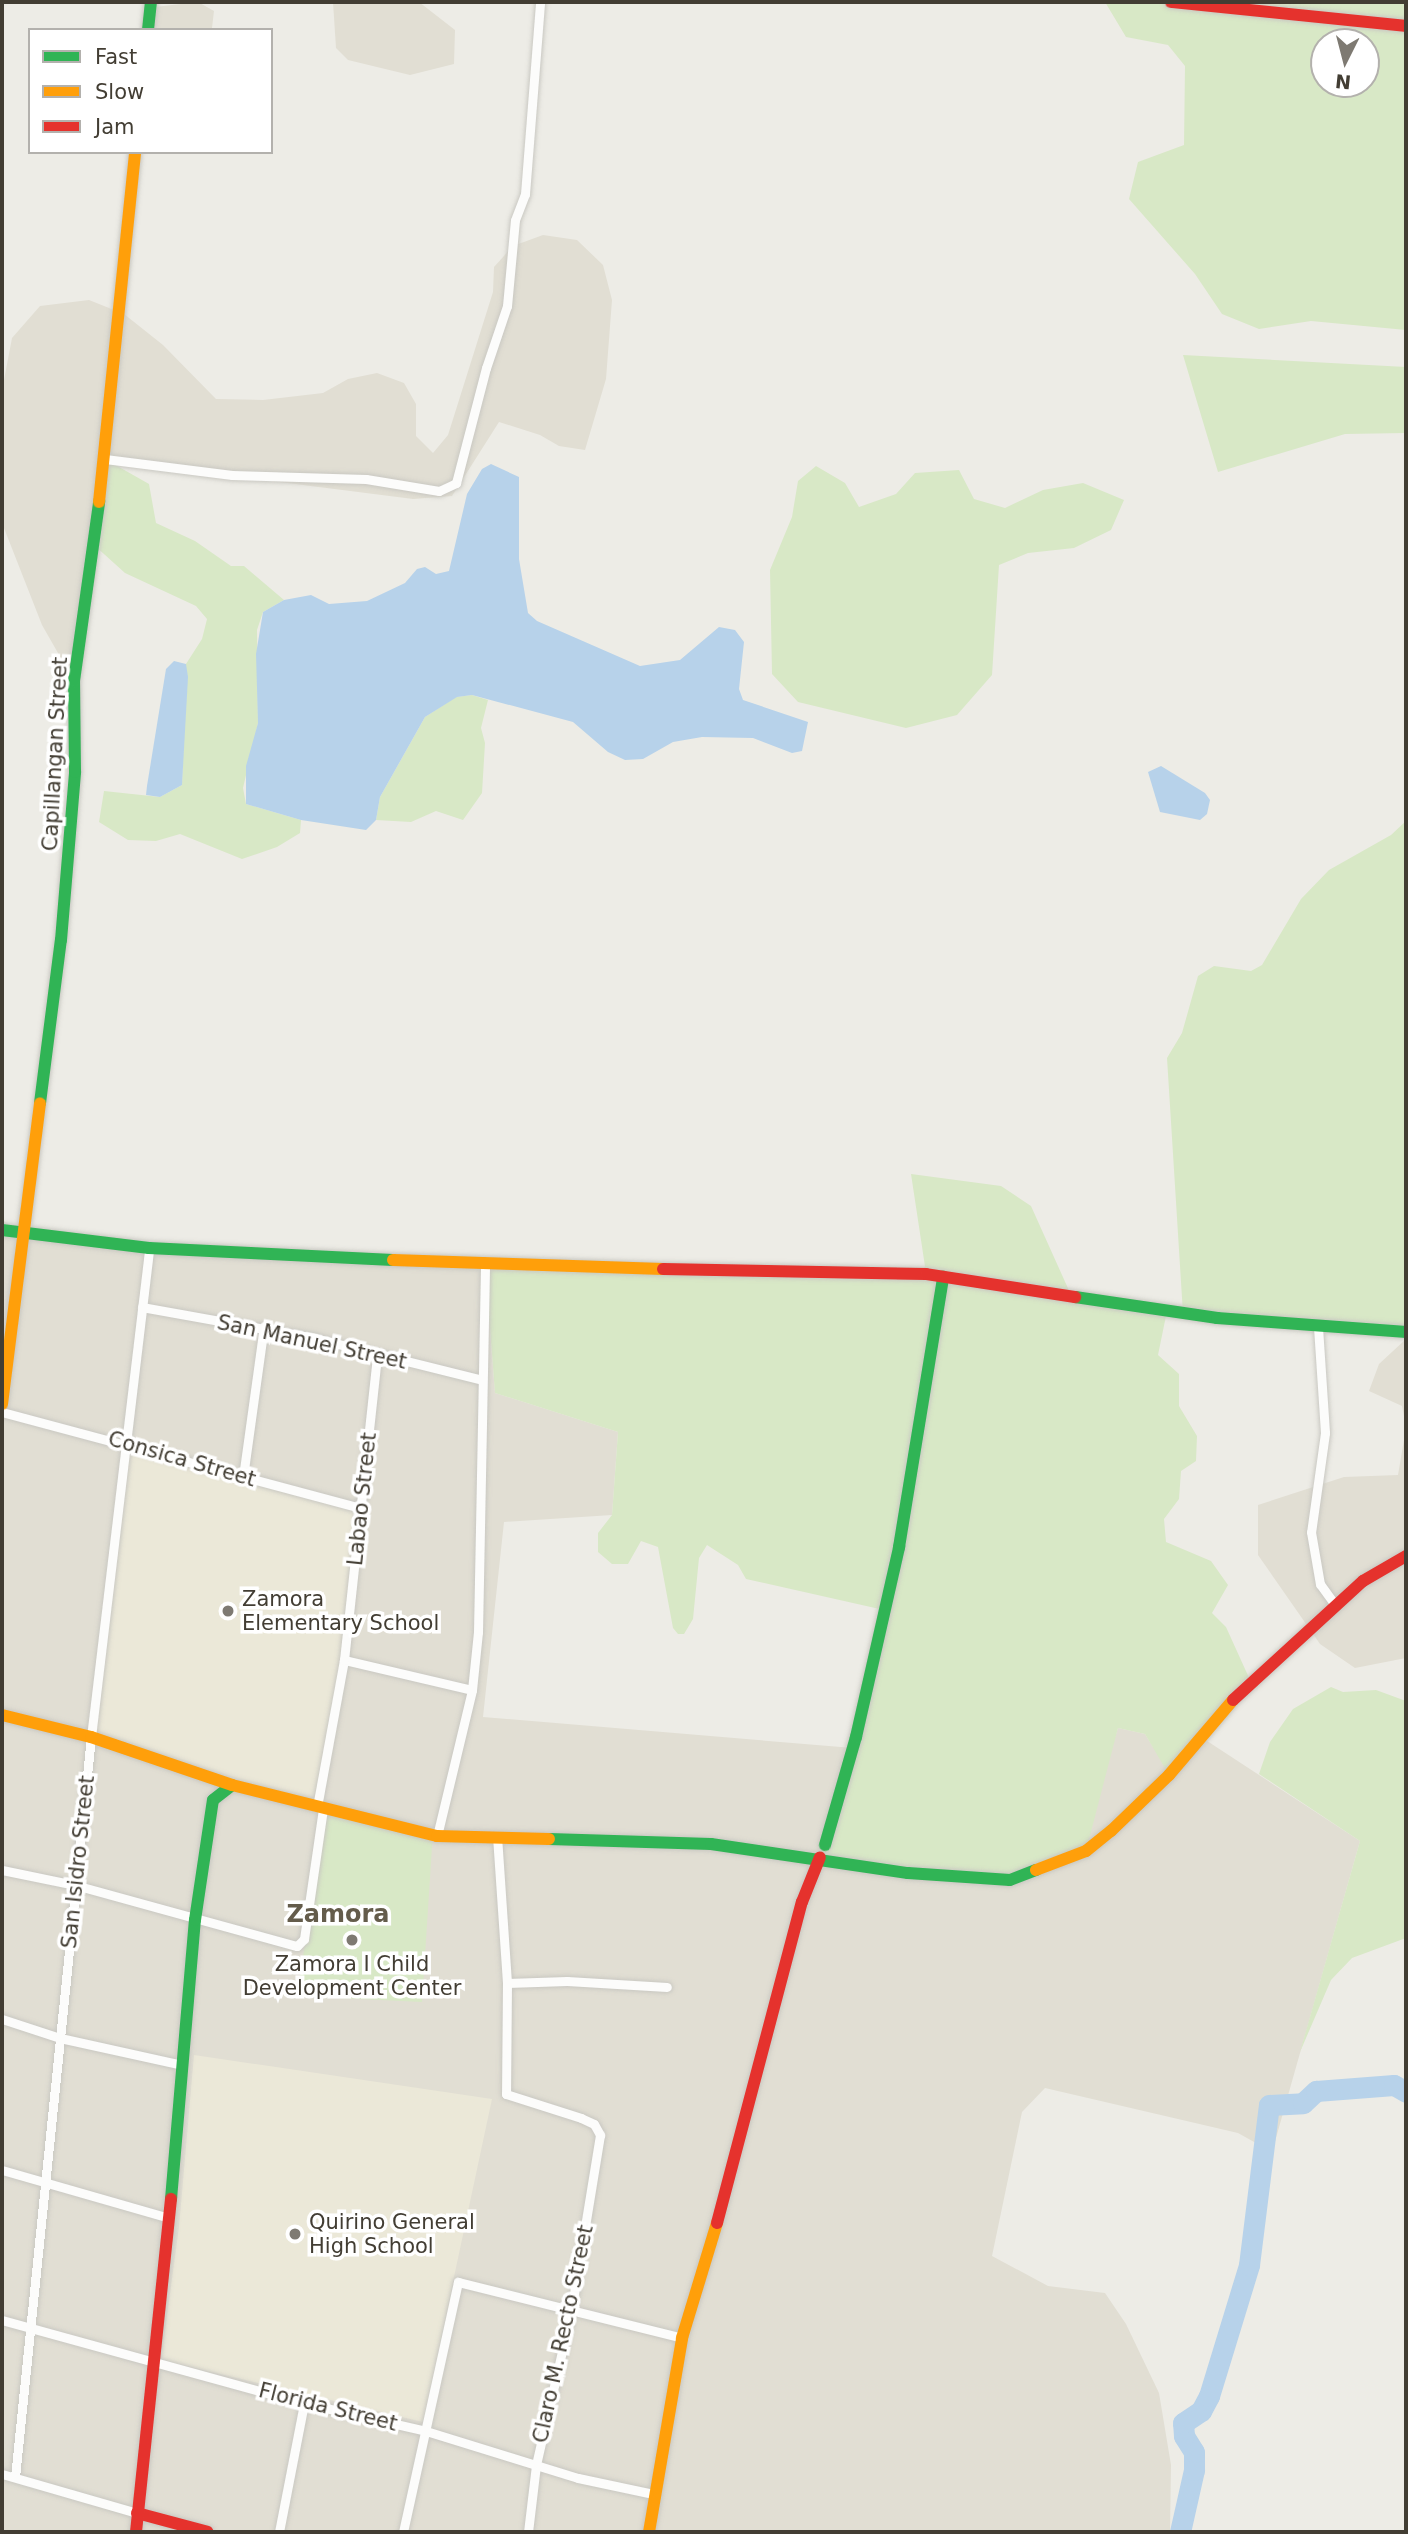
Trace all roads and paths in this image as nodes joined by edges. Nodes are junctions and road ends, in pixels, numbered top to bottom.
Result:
1 (151, 2) edge
2 (540, 2) edge
3 (1171, 2) edge
4 (1406, 26) edge
5 (148, 28) edge
6 (135, 154) edge
7 (104, 460) junction
8 (2, 1230) edge
9 (22, 1232) junction
10 (149, 1248) junction
11 (485, 1265) junction
12 (943, 1277) junction
13 (142, 1307) junction
14 (264, 1327) junction
15 (1318, 1327) junction
16 (1406, 1332) edge
17 (377, 1356) junction
18 (482, 1380) junction
19 (2, 1404) edge
20 (2, 1412) edge
21 (127, 1444) junction
22 (243, 1477) junction
23 (361, 1508) junction
24 (1406, 1556) edge
25 (1336, 1606) junction
26 (344, 1660) junction
27 (472, 1690) junction
28 (2, 1715) edge
29 (91, 1737) junction
30 (232, 1785) junction
31 (320, 1808) junction
32 (437, 1836) junction
33 (497, 1836) junction
34 (822, 1851) junction
35 (2, 1870) edge
36 (75, 1885) junction
37 (195, 1920) junction
38 (507, 1983) junction
39 (667, 1987) dead end
40 (2, 2019) edge
41 (60, 2038) junction
42 (183, 2065) junction
43 (2, 2170) edge
44 (48, 2181) junction
45 (169, 2218) junction
46 (571, 2312) junction
47 (2, 2320) edge
48 (29, 2327) junction
49 (682, 2338) junction
50 (152, 2362) junction
51 (304, 2403) junction
52 (426, 2431) junction
53 (536, 2465) junction
54 (2, 2473) edge
55 (15, 2477) junction
56 (653, 2494) junction
57 (137, 2512) junction
58 (136, 2532) edge
59 (208, 2532) edge
60 (279, 2532) edge
61 (403, 2532) edge
62 (528, 2532) edge
63 (649, 2532) edge

1 - 5 street
2 - 7 street
3 - 4 street
6 - 7 street, Capillangan Street
7 - 9 street, Capillangan Street
8 - 9 street
9 - 10 street
9 - 19 street, Capillangan Street
10 - 11 street
10 - 13 street, San Isidro Street
11 - 12 street
11 - 18 street
12 - 15 street
12 - 34 street
13 - 14 street, San Manuel Street
13 - 21 street, San Isidro Street
14 - 17 street, San Manuel Street
14 - 22 street
15 - 16 street
15 - 25 street
17 - 18 street, San Manuel Street
17 - 23 street, Labao Street
18 - 27 street
20 - 21 street, Consica Street
21 - 22 street, Consica Street
21 - 29 street, San Isidro Street
22 - 23 street, Consica Street
23 - 26 street, Labao Street
24 - 25 street
25 - 34 street
26 - 27 street
26 - 31 street, Labao Street
27 - 32 street
28 - 29 street
29 - 30 street
29 - 36 street, San Isidro Street
30 - 31 street
30 - 37 street
31 - 32 street
31 - 37 street, Labao Street
32 - 33 street
33 - 34 street
33 - 38 street
34 - 49 street
35 - 36 street
36 - 37 street
36 - 41 street, San Isidro Street
37 - 42 street
38 - 39 street
38 - 46 street, Claro M. Recto Street
40 - 41 street
41 - 42 street
41 - 44 street, San Isidro Street
42 - 45 street
43 - 44 street
44 - 45 street
44 - 48 street, San Isidro Street
45 - 50 street
46 - 49 street
46 - 52 street
46 - 53 street, Claro M. Recto Street
47 - 48 street, Florida Street
48 - 50 street, Florida Street
48 - 55 street, San Isidro Street
49 - 56 street
50 - 51 street, Florida Street
50 - 57 street
51 - 52 street, Florida Street
51 - 60 street
52 - 53 street, Florida Street
52 - 61 street
53 - 56 street, Florida Street
53 - 62 street, Claro M. Recto Street
54 - 55 street
55 - 57 street
56 - 63 street
57 - 58 street
57 - 59 street

